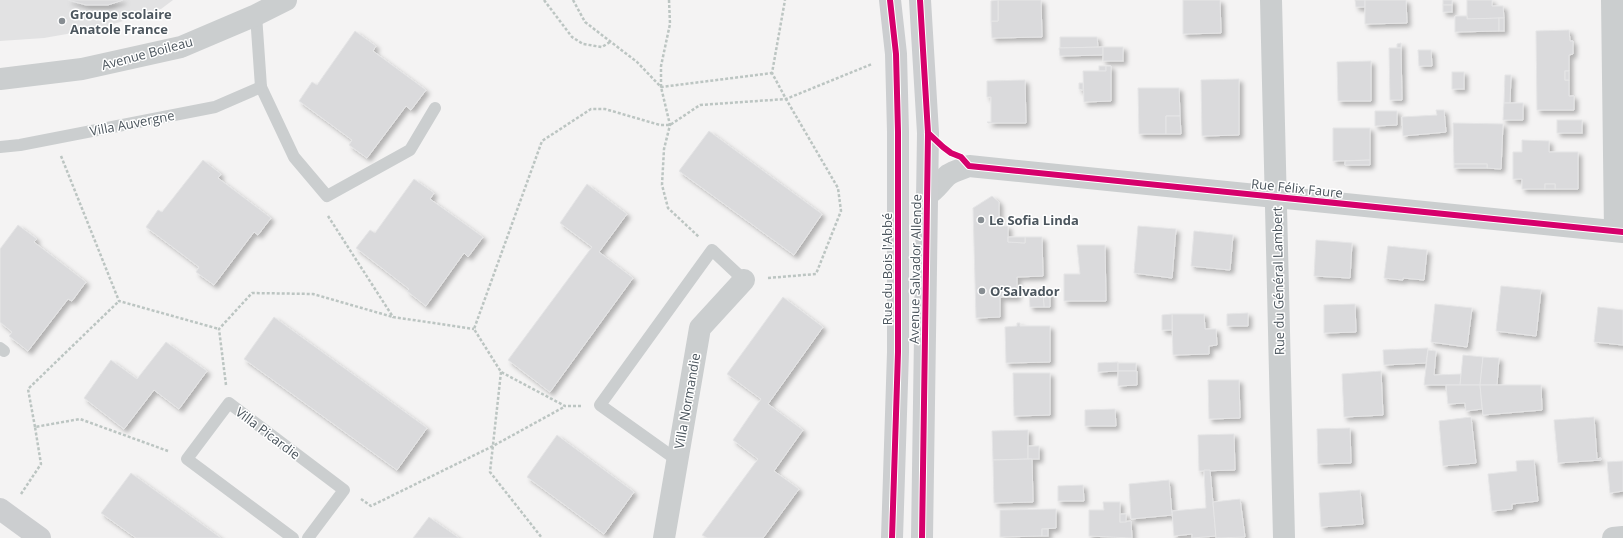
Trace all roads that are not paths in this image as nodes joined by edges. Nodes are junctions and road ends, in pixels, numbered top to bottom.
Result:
1 (286, 0) edge
2 (890, 0) edge
3 (920, 0) edge
4 (1271, 0) edge
5 (1612, 0) edge
6 (254, 8) edge
7 (0, 79) edge
8 (261, 87) junction
9 (435, 108) dead end
10 (0, 147) edge
11 (927, 195) junction
12 (1276, 196) junction
13 (1619, 232) edge
14 (744, 280) joint
15 (677, 460) junction
16 (4, 512) edge
17 (1623, 537) edge
18 (40, 538) edge
19 (293, 538) edge
20 (308, 538) edge
21 (664, 538) edge
22 (892, 538) edge
23 (922, 538) edge
24 (1284, 538) edge
25 (1612, 538) edge

1 - 6 street, Avenue Boileau
2 - 22 main road, Rue du Bois l'Abbé
3 - 11 main road, Avenue Salvador Allende
4 - 12 street, Rue du Général Lambert
5 - 13 street
6 - 7 street, Avenue Boileau
6 - 8 lane
8 - 9 lane
8 - 10 lane, Villa Auvergne
11 - 12 street, Rue Félix Faure
11 - 23 main road, Avenue Salvador Allende
12 - 13 street, Rue Félix Faure
12 - 24 street, Rue du Général Lambert
14 - 15 street, Villa Normandie
14 - 15 lane
15 - 21 street, Villa Normandie
16 - 18 main road
17 - 25 street
19 - 20 lane, Villa Picardie

